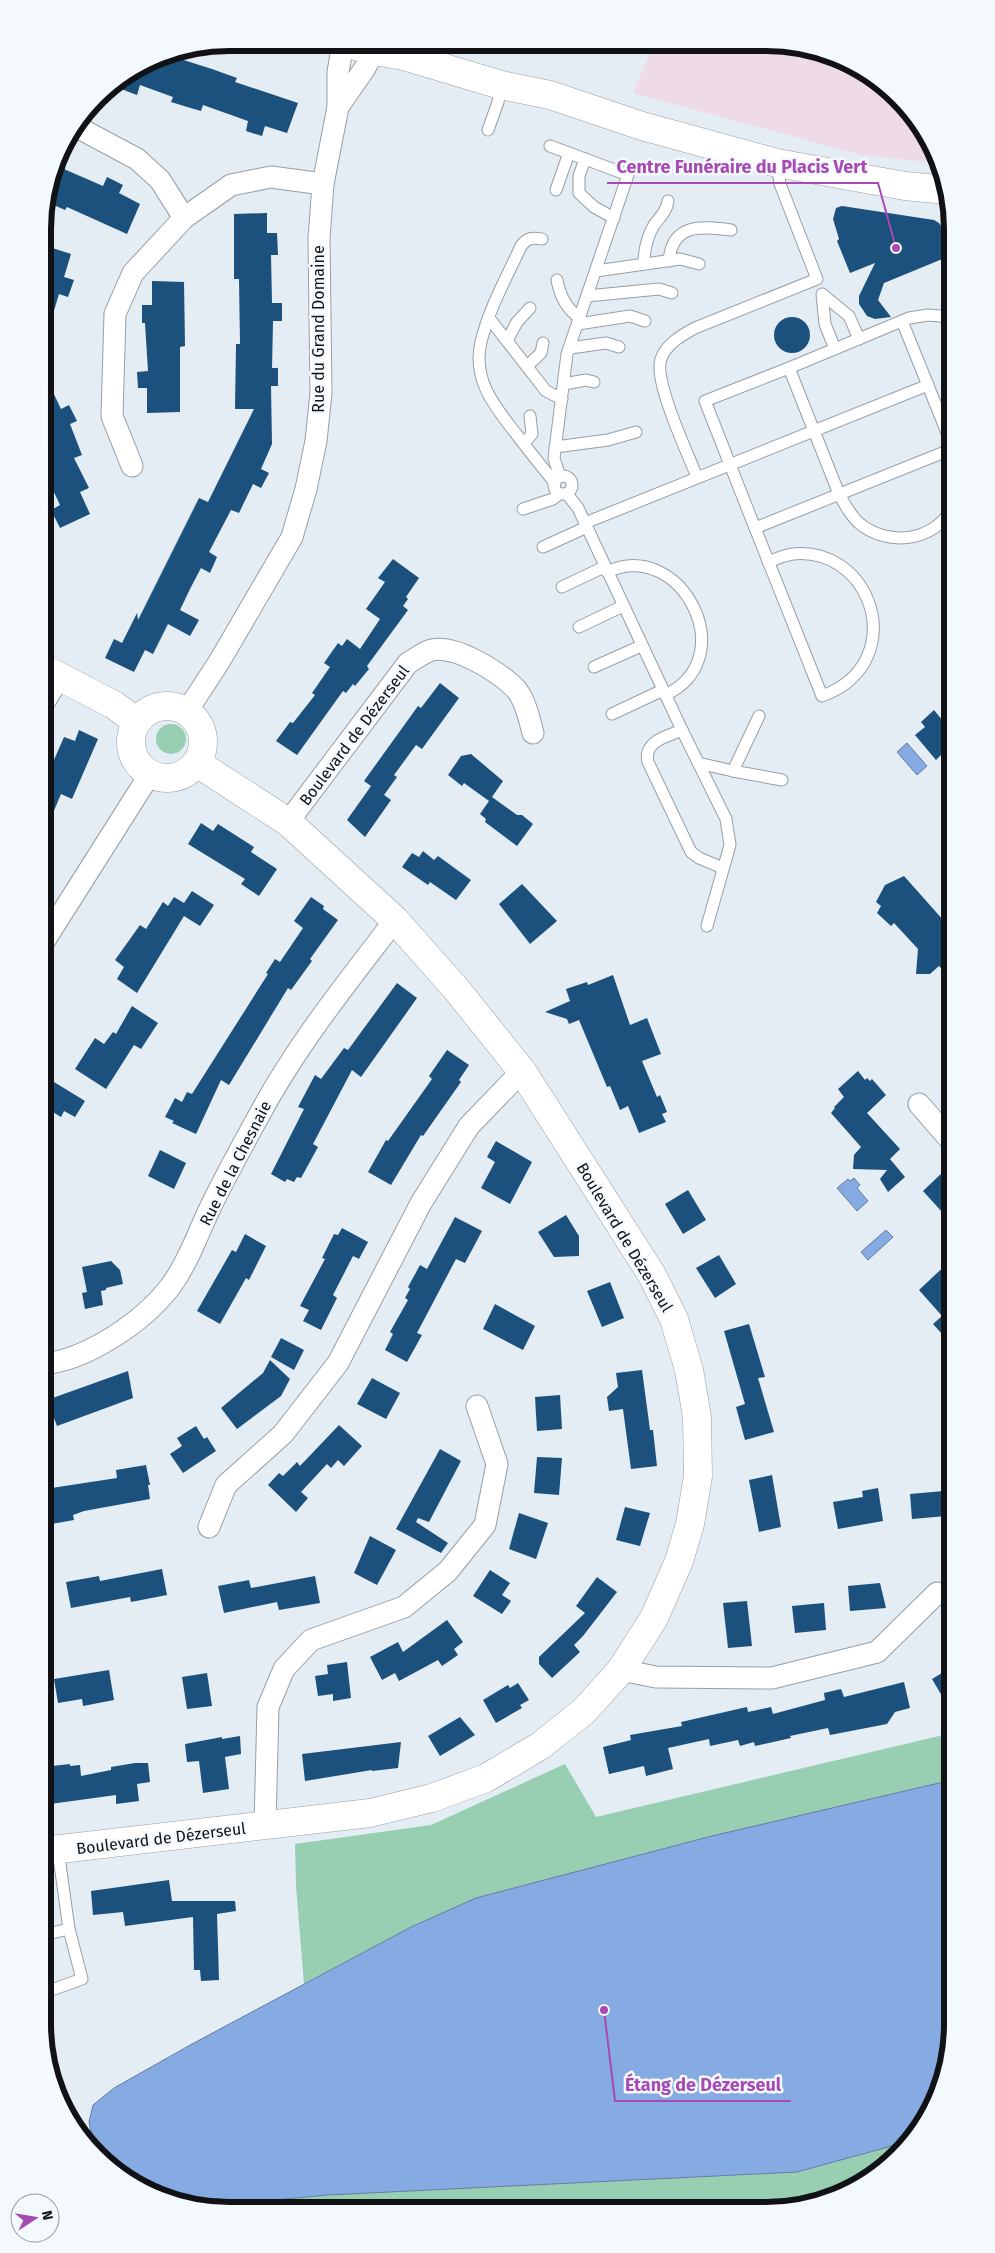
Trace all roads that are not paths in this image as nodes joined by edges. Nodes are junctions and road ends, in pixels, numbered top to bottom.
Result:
1 (341, 52) edge
2 (373, 52) edge
3 (391, 52) edge
4 (443, 52) edge
5 (501, 85) junction
6 (550, 95) junction
7 (338, 108) junction
8 (82, 130) edge
9 (488, 130) dead end
10 (550, 146) dead end
11 (570, 154) junction
12 (584, 159) junction
13 (777, 163) junction
14 (323, 184) junction
15 (939, 189) edge
16 (556, 190) dead end
17 (668, 201) dead end
18 (184, 218) junction
19 (614, 218) junction
20 (731, 230) dead end
21 (542, 239) dead end
22 (669, 261) junction
23 (644, 264) junction
24 (699, 264) dead end
25 (596, 271) junction
26 (817, 279) junction
27 (557, 280) dead end
28 (672, 293) dead end
29 (822, 294) junction
30 (587, 296) junction
31 (530, 308) dead end
32 (944, 316) edge
33 (488, 318) junction
34 (645, 320) dead end
35 (579, 321) junction
36 (902, 321) junction
37 (859, 339) junction
38 (507, 341) junction
39 (543, 343) dead end
40 (619, 347) dead end
41 (570, 348) junction
42 (835, 349) junction
43 (527, 366) junction
44 (789, 368) junction
45 (594, 382) dead end
46 (564, 384) junction
47 (928, 385) junction
48 (562, 400) junction
49 (530, 416) dead end
50 (944, 424) edge
51 (813, 430) junction
52 (636, 432) dead end
53 (524, 443) junction
54 (555, 447) junction
55 (944, 452) edge
56 (729, 464) junction
57 (132, 466) dead end
58 (697, 477) junction
59 (560, 487) junction
60 (839, 494) junction
61 (523, 510) dead end
62 (944, 518) edge
63 (586, 525) junction
64 (755, 528) junction
65 (543, 547) dead end
66 (768, 562) junction
67 (606, 570) junction
68 (562, 587) dead end
69 (623, 606) junction
70 (579, 627) dead end
71 (641, 646) junction
72 (594, 667) dead end
73 (51, 672) edge
74 (664, 693) junction
75 (187, 711) junction
76 (612, 714) dead end
77 (759, 716) dead end
78 (137, 722) junction
79 (682, 730) junction
80 (533, 733) dead end
81 (197, 763) junction
82 (698, 763) junction
83 (733, 771) junction
84 (150, 774) junction
85 (782, 780) dead end
86 (288, 822) junction
87 (723, 868) junction
88 (395, 920) junction
89 (707, 926) dead end
90 (51, 930) edge
91 (522, 1071) junction
92 (919, 1104) dead end
93 (944, 1133) edge
94 (51, 1363) edge
95 (477, 1406) dead end
96 (209, 1527) dead end
97 (937, 1593) dead end
98 (621, 1670) junction
99 (265, 1825) junction
100 (51, 1851) edge
101 (51, 1855) edge
102 (69, 1929) junction
103 (51, 1933) edge
104 (51, 1990) edge

1 - 7 street, Rue du Grand Domaine
2 - 7 street, Rue du Grand Domaine
3 - 5 street
4 - 6 street
5 - 6 street
5 - 9 lane
6 - 13 street
7 - 14 street, Rue du Grand Domaine
8 - 18 street
10 - 11 lane
11 - 12 lane
11 - 16 lane
12 - 19 lane
12 - 19 lane
13 - 15 street
13 - 26 lane
14 - 18 street
14 - 75 street, Rue du Grand Domaine
17 - 23 lane
18 - 57 street
19 - 25 lane
20 - 22 lane
21 - 33 lane
22 - 23 lane
22 - 24 lane
23 - 25 lane
25 - 30 lane
26 - 29 lane
26 - 58 lane
27 - 35 lane
28 - 30 lane
29 - 37 lane
29 - 42 lane
30 - 35 lane
31 - 38 lane
32 - 36 lane
33 - 38 lane
33 - 53 lane
34 - 35 lane
35 - 41 lane
36 - 37 lane
36 - 47 lane
37 - 42 lane
38 - 43 lane
39 - 43 lane
40 - 41 lane
41 - 46 lane
42 - 44 lane
43 - 48 lane
44 - 51 lane
44 - 56 lane
45 - 46 lane
46 - 48 lane
47 - 50 lane
47 - 51 lane
48 - 54 lane
49 - 53 lane
51 - 56 lane
51 - 60 lane
52 - 54 lane
53 - 59 lane
54 - 59 lane
55 - 60 lane
56 - 58 lane
56 - 64 lane
58 - 63 lane
59 - 61 lane
59 - 63 lane
60 - 62 lane
60 - 64 lane
63 - 65 lane
63 - 67 lane
64 - 66 lane
66 - 66 lane
67 - 68 lane
67 - 69 lane
67 - 74 lane
69 - 70 lane
69 - 71 lane
71 - 72 lane
71 - 74 lane
73 - 78 street
74 - 76 lane
74 - 79 lane
75 - 78 street
75 - 81 street
77 - 83 lane
78 - 84 street
79 - 82 lane
79 - 87 lane
80 - 86 street, Boulevard de Dézerseul
81 - 84 street
81 - 86 street, Boulevard de Dézerseul
82 - 83 lane
82 - 87 lane
83 - 85 lane
84 - 90 street
86 - 88 street, Boulevard de Dézerseul
87 - 89 lane
88 - 91 street, Boulevard de Dézerseul
88 - 94 street, Rue de la Chesnaie
91 - 96 street
91 - 98 street, Boulevard de Dézerseul
92 - 93 street
95 - 99 street, Boulevard de Dézerseul
97 - 98 street
98 - 99 street, Boulevard de Dézerseul
99 - 100 street, Boulevard de Dézerseul
101 - 102 lane, Boulevard de Dézerseul
102 - 103 lane
102 - 104 lane, Boulevard de Dézerseul

